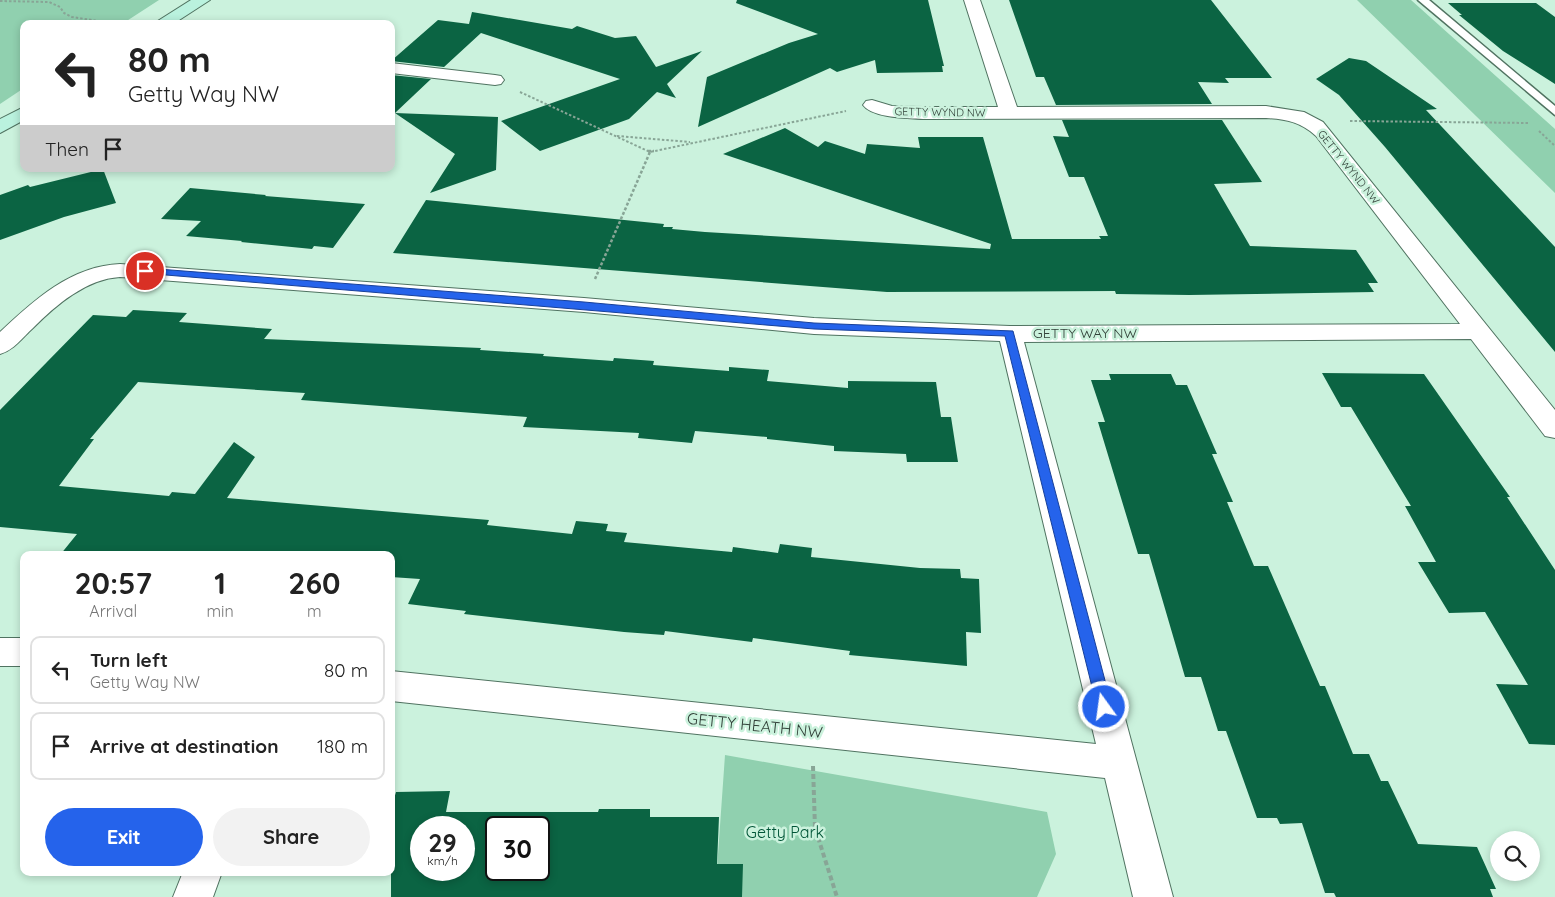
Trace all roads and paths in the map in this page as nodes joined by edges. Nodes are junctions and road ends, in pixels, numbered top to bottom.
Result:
1 (202, 0) edge
2 (972, 0) edge
3 (1423, 0) edge
4 (0, 1) edge
5 (92, 20) edge
6 (168, 20) edge
7 (395, 68) edge
8 (495, 80) joint
9 (872, 105) joint
10 (1008, 112) junction
11 (1555, 112) edge
12 (20, 114) edge
13 (1530, 123) dead end
14 (1314, 124) junction
15 (0, 127) edge
16 (614, 135) junction
17 (696, 143) junction
18 (650, 152) junction
19 (584, 305) junction
20 (1478, 331) junction
21 (1010, 334) junction
22 (0, 346) edge
23 (1555, 429) edge
24 (0, 652) edge
25 (20, 652) edge
26 (395, 686) edge
27 (811, 730) junction
28 (1119, 763) junction
29 (201, 876) edge
30 (193, 897) edge
31 (836, 897) edge
32 (1152, 897) edge

1 - 6 street
2 - 10 street, GETTY WYND NW
3 - 11 lane
4 - 5 path
7 - 8 street
8 - 16 path
9 - 10 street, GETTY WYND NW
9 - 17 path
10 - 14 street, GETTY WYND NW
12 - 15 street
13 - 14 path
14 - 20 street, GETTY WYND NW
16 - 17 path
16 - 18 path
17 - 18 path
18 - 19 path
19 - 21 street, GETTY WAY NW
19 - 22 street, GETTY WAY NW
20 - 21 street, GETTY WAY NW
20 - 23 street, GETTY WYND NW
21 - 28 street
24 - 25 street
26 - 27 street, GETTY HEATH NW
27 - 28 street, GETTY HEATH NW
27 - 31 path
28 - 32 street
29 - 30 street

